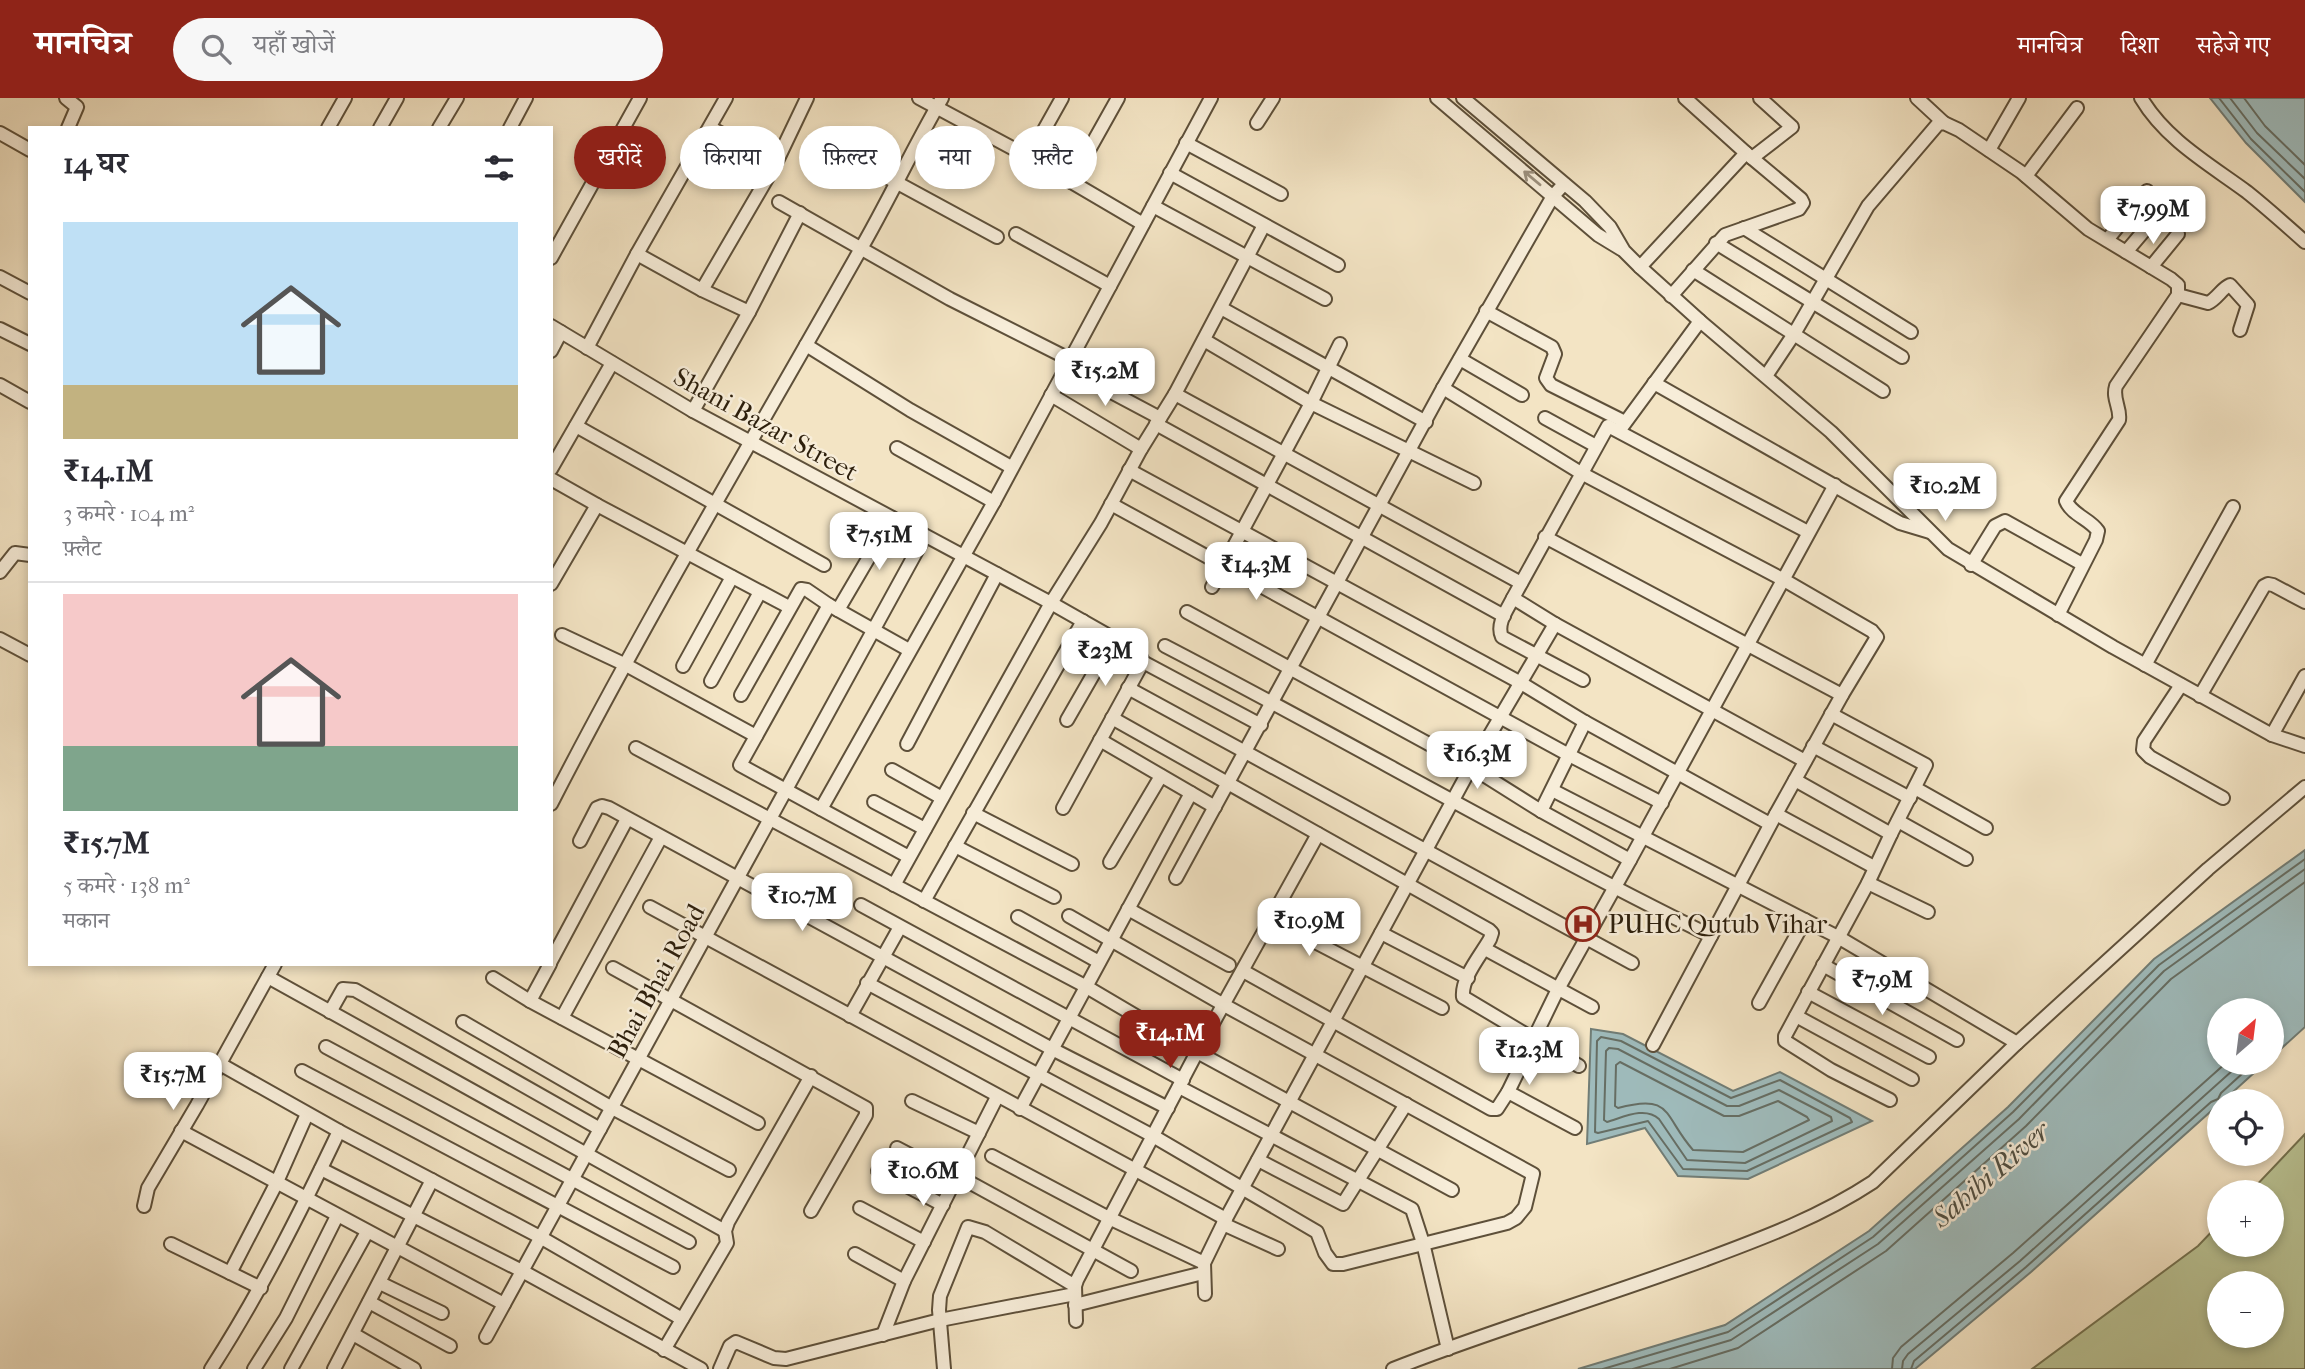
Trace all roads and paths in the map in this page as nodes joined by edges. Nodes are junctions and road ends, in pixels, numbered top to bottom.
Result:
1 (66, 98) edge
2 (345, 98) edge
3 (397, 98) edge
4 (457, 98) edge
5 (526, 98) edge
6 (640, 98) edge
7 (726, 98) edge
8 (807, 98) edge
9 (919, 98) edge
10 (1062, 98) edge
11 (1118, 98) edge
12 (1211, 98) edge
13 (1273, 98) edge
14 (1437, 98) edge
15 (1463, 98) edge
16 (1685, 98) edge
17 (1760, 98) edge
18 (1917, 98) edge
19 (2019, 98) edge
20 (2141, 98) edge
21 (939, 103) edge
22 (2077, 108) dead end
23 (1257, 123) dead end
24 (1944, 123) junction
25 (69, 126) edge
26 (329, 126) edge
27 (381, 126) edge
28 (440, 126) edge
29 (511, 126) edge
30 (712, 126) edge
31 (1046, 126) edge
32 (0, 133) edge
33 (1097, 136) edge
34 (785, 144) edge
35 (1186, 144) junction
36 (1009, 145) edge
37 (28, 149) edge
38 (1989, 150) junction
39 (1749, 156) junction
40 (1170, 173) junction
41 (901, 174) edge
42 (2025, 176) junction
43 (680, 181) edge
44 (901, 184) edge
45 (1564, 184) junction
46 (761, 189) edge
47 (893, 189) edge
48 (1083, 189) edge
49 (2147, 191) dead end
50 (1281, 194) dead end
51 (1553, 196) junction
52 (779, 202) dead end
53 (1153, 206) junction
54 (800, 214) junction
55 (2154, 219) dead end
56 (1143, 224) junction
57 (1264, 225) junction
58 (1744, 228) junction
59 (1016, 234) dead end
60 (2178, 234) dead end
61 (997, 237) dead end
62 (2107, 240) junction
63 (2305, 242) edge
64 (1716, 243) junction
65 (860, 250) junction
66 (1624, 251) junction
67 (2126, 252) junction
68 (553, 254) edge
69 (637, 254) junction
70 (1246, 258) junction
71 (1338, 265) dead end
72 (1640, 267) junction
73 (2151, 267) junction
74 (1693, 270) junction
75 (0, 277) edge
76 (1825, 278) junction
77 (1110, 286) junction
78 (702, 290) junction
79 (28, 292) edge
80 (2178, 295) junction
81 (1671, 296) junction
82 (1325, 299) dead end
83 (1811, 303) junction
84 (1221, 308) junction
85 (1486, 311) junction
86 (749, 312) junction
87 (1700, 321) junction
88 (0, 329) edge
89 (556, 329) edge
90 (2240, 330) dead end
91 (1911, 332) dead end
92 (1794, 334) junction
93 (1204, 340) junction
94 (28, 343) edge
95 (1340, 344) dead end
96 (806, 345) junction
97 (587, 348) junction
98 (1902, 357) dead end
99 (1460, 359) junction
100 (612, 363) junction
101 (1069, 364) junction
102 (1328, 369) junction
103 (1766, 376) junction
104 (1654, 383) junction
105 (0, 385) edge
106 (1443, 388) junction
107 (1883, 391) dead end
108 (1175, 394) junction
109 (1051, 395) junction
110 (1522, 395) dead end
111 (28, 401) edge
112 (1311, 403) junction
113 (693, 411) junction
114 (1545, 418) dead end
115 (1158, 421) junction
116 (1426, 422) junction
117 (576, 426) junction
118 (1622, 426) junction
119 (750, 442) junction
120 (1596, 446) junction
121 (897, 448) dead end
122 (1141, 449) junction
123 (1410, 450) junction
124 (1284, 454) junction
125 (553, 466) edge
126 (1011, 467) junction
127 (1129, 470) junction
128 (1581, 473) junction
129 (553, 480) edge
130 (1474, 483) dead end
131 (1265, 485) junction
132 (1835, 485) junction
133 (994, 502) junction
134 (597, 505) junction
135 (715, 505) junction
136 (1111, 505) junction
137 (1381, 505) junction
138 (2233, 507) dead end
139 (892, 518) junction
140 (1243, 532) junction
141 (1808, 532) junction
142 (1931, 533) junction
143 (925, 536) junction
144 (1545, 537) junction
145 (1363, 538) junction
146 (688, 554) junction
147 (28, 555) edge
148 (962, 556) junction
149 (2082, 564) junction
150 (824, 565) dead end
151 (1224, 565) junction
152 (1971, 565) junction
153 (0, 572) edge
154 (997, 574) junction
155 (732, 577) junction
156 (1784, 580) junction
157 (553, 581) edge
158 (1521, 583) junction
159 (1338, 584) junction
160 (1212, 587) dead end
161 (760, 592) junction
162 (2303, 596) edge
163 (1513, 598) junction
164 (1051, 603) junction
165 (789, 607) junction
166 (834, 608) junction
167 (1187, 612) dead end
168 (2058, 615) junction
169 (1504, 616) junction
170 (1320, 618) junction
171 (1083, 621) junction
172 (1555, 624) junction
173 (874, 629) junction
174 (562, 635) dead end
175 (0, 639) edge
176 (1113, 640) junction
177 (1165, 646) dead end
178 (1747, 646) junction
179 (909, 650) junction
180 (28, 654) edge
181 (1537, 656) junction
182 (1143, 662) junction
183 (626, 665) junction
184 (2146, 665) junction
185 (683, 666) dead end
186 (1291, 667) junction
187 (2305, 676) edge
188 (1583, 680) dead end
189 (711, 681) dead end
190 (1521, 683) junction
191 (2180, 685) junction
192 (1129, 688) junction
193 (741, 695) dead end
194 (1842, 695) junction
195 (2200, 696) junction
196 (1273, 702) junction
197 (1713, 709) junction
198 (1831, 714) junction
199 (1501, 717) junction
200 (1112, 718) junction
201 (1067, 720) dead end
202 (1585, 722) junction
203 (1261, 725) junction
204 (2272, 735) junction
205 (756, 736) junction
206 (1100, 740) junction
207 (907, 744) dead end
208 (1813, 746) junction
209 (2305, 746) edge
210 (636, 748) dead end
211 (1246, 751) junction
212 (1569, 755) junction
213 (1805, 761) junction
214 (1471, 767) junction
215 (892, 770) dead end
216 (1678, 773) junction
217 (1161, 776) junction
218 (1795, 780) junction
219 (1229, 783) junction
220 (2305, 787) edge
221 (787, 790) junction
222 (1552, 790) junction
223 (1191, 793) junction
224 (1913, 793) junction
225 (2223, 798) dead end
226 (942, 799) junction
227 (553, 800) edge
228 (1454, 801) junction
229 (874, 802) dead end
230 (1662, 803) junction
231 (1215, 807) junction
232 (1063, 808) dead end
233 (821, 809) junction
234 (1541, 811) junction
235 (972, 813) junction
236 (627, 819) junction
237 (771, 819) junction
238 (1773, 819) junction
239 (1898, 821) junction
240 (1986, 828) dead end
241 (925, 829) junction
242 (1318, 834) junction
243 (1891, 834) junction
244 (1644, 835) junction
245 (661, 837) junction
246 (580, 841) dead end
247 (954, 846) junction
248 (1425, 851) junction
249 (909, 857) junction
250 (1966, 859) dead end
251 (1630, 860) junction
252 (1110, 862) dead end
253 (1072, 864) dead end
254 (1874, 867) junction
255 (738, 878) junction
256 (1176, 878) dead end
257 (1868, 883) junction
258 (894, 885) junction
259 (1408, 885) junction
260 (1738, 885) junction
261 (1616, 889) junction
262 (1054, 897) dead end
263 (924, 901) junction
264 (861, 905) dead end
265 (650, 907) dead end
266 (1128, 909) junction
267 (1928, 912) dead end
268 (1069, 916) dead end
269 (1018, 917) dead end
270 (1271, 919) junction
271 (1805, 920) junction
272 (901, 927) junction
273 (1381, 933) junction
274 (1711, 936) junction
275 (1838, 937) junction
276 (705, 938) junction
277 (1588, 938) junction
278 (1111, 941) junction
279 (1485, 949) junction
280 (883, 958) junction
281 (553, 959) edge
282 (1099, 962) junction
283 (1632, 963) dead end
284 (1229, 965) dead end
285 (1823, 965) junction
286 (274, 966) edge
287 (549, 966) edge
288 (1363, 967) junction
289 (613, 968) dead end
290 (1242, 971) junction
291 (268, 977) junction
292 (492, 978) dead end
293 (1468, 978) junction
294 (867, 983) junction
295 (1085, 986) junction
296 (1558, 989) junction
297 (1808, 992) junction
298 (530, 1001) junction
299 (671, 1001) junction
300 (1759, 1003) dead end
301 (1224, 1005) junction
302 (1592, 1007) dead end
303 (1442, 1009) dead end
304 (330, 1012) junction
305 (849, 1016) junction
306 (1796, 1016) junction
307 (562, 1018) junction
308 (1068, 1018) junction
309 (1334, 1020) junction
310 (463, 1022) dead end
311 (1533, 1039) junction
312 (1957, 1040) dead end
313 (2017, 1043) junction
314 (1653, 1045) dead end
315 (326, 1048) dead end
316 (1052, 1049) junction
317 (1198, 1052) junction
318 (1316, 1054) junction
319 (1929, 1057) dead end
320 (638, 1060) junction
321 (220, 1064) junction
322 (1579, 1066) dead end
323 (302, 1071) dead end
324 (811, 1076) junction
325 (1038, 1076) junction
326 (1912, 1079) dead end
327 (1181, 1084) junction
328 (1508, 1092) junction
329 (997, 1097) junction
330 (1891, 1100) dead end
331 (912, 1101) dead end
332 (1289, 1102) junction
333 (1406, 1104) junction
334 (612, 1108) junction
335 (1168, 1108) junction
336 (1020, 1109) junction
337 (307, 1114) junction
338 (758, 1123) dead end
339 (1575, 1128) dead end
340 (600, 1129) junction
341 (181, 1131) junction
342 (339, 1131) junction
343 (979, 1133) junction
344 (1153, 1136) junction
345 (1271, 1136) junction
346 (897, 1148) dead end
347 (1377, 1150) junction
348 (586, 1155) junction
349 (992, 1156) dead end
350 (1258, 1160) junction
351 (321, 1169) junction
352 (729, 1170) dead end
353 (878, 1171) dead end
354 (1134, 1171) junction
355 (957, 1177) junction
356 (432, 1180) junction
357 (572, 1180) junction
358 (1358, 1183) junction
359 (276, 1184) junction
360 (1242, 1189) junction
361 (1452, 1190) dead end
362 (307, 1200) junction
363 (943, 1205) junction
364 (144, 1206) dead end
365 (557, 1207) junction
366 (860, 1208) dead end
367 (811, 1211) dead end
368 (337, 1216) junction
369 (414, 1217) junction
370 (1109, 1218) junction
371 (1225, 1221) junction
372 (725, 1231) junction
373 (367, 1232) junction
374 (540, 1237) junction
375 (689, 1242) dead end
376 (925, 1242) junction
377 (1423, 1243) junction
378 (171, 1244) dead end
379 (398, 1248) junction
380 (1278, 1249) dead end
381 (1093, 1250) junction
382 (855, 1254) dead end
383 (673, 1267) dead end
384 (1203, 1268) junction
385 (522, 1271) junction
386 (1131, 1271) dead end
387 (230, 1273) junction
388 (904, 1281) junction
389 (380, 1283) junction
390 (261, 1287) junction
391 (1205, 1294) dead end
392 (1075, 1295) junction
393 (369, 1302) junction
394 (504, 1304) junction
395 (442, 1313) dead end
396 (682, 1319) junction
397 (940, 1320) junction
398 (1076, 1321) dead end
399 (353, 1334) junction
400 (883, 1335) junction
401 (485, 1337) dead end
402 (450, 1346) dead end
403 (1448, 1349) junction
404 (664, 1350) junction
405 (338, 1368) edge
406 (212, 1369) edge
407 (254, 1369) edge
408 (291, 1369) edge
409 (413, 1369) edge
410 (701, 1369) edge
411 (720, 1369) edge
412 (944, 1369) edge
413 (1393, 1369) edge

1 - 25 street
2 - 26 street
3 - 27 street
4 - 28 street
5 - 29 street
6 - 68 street
7 - 30 street
8 - 34 street
9 - 21 street
10 - 31 street
11 - 33 street
12 - 35 street
13 - 23 street
51 -> 14 street
15 - 45 street
16 - 39 street
17 - 39 street
18 - 24 street
19 - 38 street
20 - 63 street
21 - 36 street
21 - 41 street
22 - 42 street
24 - 38 street
24 - 76 street
32 - 37 street
35 - 40 street
35 - 50 street
38 - 42 street
39 - 58 street
39 - 72 street
40 - 53 street
40 - 57 street
42 - 62 street
43 - 69 street
44 - 61 street
45 - 51 street
45 - 66 street
46 - 78 street
47 - 65 street
48 - 56 street
49 - 62 street
51 - 66 street
51 - 85 street
52 - 54 street
53 - 56 street
53 - 70 street
54 - 65 street
54 - 86 street
55 - 67 street
56 - 77 street
57 - 70 street
57 - 71 street
58 - 64 street
58 - 76 street
59 - 77 street
60 - 73 street
62 - 67 street
64 - 74 street
64 - 83 street
65 - 96 street
65 - 101 street
66 - 72 street
67 - 73 street
69 - 78 street
69 - 97 street
70 - 82 street
70 - 84 street
72 - 81 street
73 - 80 street
74 - 81 street
74 - 92 street
75 - 79 street
76 - 83 street
76 - 91 street
77 - 101 street
78 - 86 street
80 - 90 street
80 - 149 street
81 - 87 street
83 - 92 street
83 - 98 street
84 - 93 street
84 - 102 street
85 - 99 street
85 - 118 street
86 - 113 street
87 - 103 street
87 - 104 street
88 - 94 street
89 - 97 street, Shani Bazar Street
92 - 103 street
92 - 107 street
93 - 108 street
93 - 112 street
95 - 102 street
96 - 119 street
96 - 126 street
97 - 100 street, Shani Bazar Street
99 - 106 street
99 - 110 street
100 - 113 street, Shani Bazar Street
100 - 117 street
101 - 109 street
101 - 115 street
102 - 112 street
102 - 116 street
103 - 142 street
104 - 118 street
104 - 132 street
105 - 111 street
106 - 116 street
106 - 128 street
108 - 115 street
108 - 124 street
109 - 122 street
109 - 126 street
112 - 123 street
112 - 124 street
113 - 119 street, Shani Bazar Street
114 - 120 street
115 - 122 street
115 - 131 street
116 - 123 street
117 - 125 street
117 - 135 street
118 - 120 street
118 - 141 street
119 - 135 street
119 - 139 street, Shani Bazar Street
120 - 128 street
121 - 133 street
122 - 127 street
123 - 130 street
123 - 137 street
124 - 131 street
124 - 137 street
126 - 133 street
127 - 136 street
127 - 140 street
128 - 144 street
128 - 156 street
129 - 134 street
131 - 140 street
131 - 145 street
132 - 141 street
132 - 142 street
133 - 148 street
134 - 146 street
134 - 157 street
135 - 146 street
135 - 150 street
136 - 151 street
136 - 164 street
137 - 145 street
137 - 158 street
138 - 184 street
139 - 143 street, Shani Bazar Street
139 - 166 street
140 - 151 street
140 - 159 street
141 - 156 street
142 - 152 street
143 - 148 street, Shani Bazar Street
143 - 173 street, Bhai Bhai Road
144 - 158 street
144 - 178 street
145 - 159 street
145 - 169 street
146 - 155 street
146 - 183 street
147 - 153 street
148 - 154 street, Shani Bazar Street
148 - 179 street
149 - 152 street
149 - 168 street
151 - 160 street
151 - 170 street
152 - 168 street
154 - 164 street, Shani Bazar Street
154 - 207 street
155 - 161 street
155 - 185 street
156 - 178 street
156 - 194 street
158 - 163 street
159 - 170 street
159 - 190 street
161 - 165 street
161 - 189 street
162 - 195 street
163 - 169 street
163 - 172 street
164 - 171 street, Shani Bazar Street
164 - 226 street
165 - 166 street
165 - 193 street
166 - 173 street
166 - 205 street
167 - 186 street
168 - 184 street
169 - 181 street
170 - 186 street
170 - 199 street
171 - 176 street, Shani Bazar Street
171 - 235 street
172 - 181 street
172 - 197 street
173 - 179 street
173 - 221 street, Bhai Bhai Road
174 - 183 street
175 - 180 street
176 - 182 street, Shani Bazar Street
176 - 201 street
177 - 196 street
178 - 194 street
178 - 197 street
179 - 233 street
181 - 188 street
181 - 190 street
182 - 192 street
182 - 203 street, Shani Bazar Street
183 - 205 street
183 - 227 street
184 - 191 street
186 - 196 street
186 - 214 street
187 - 204 street
190 - 199 street
190 - 202 street
191 - 195 street
191 - 225 street
192 - 200 street
192 - 211 street
194 - 198 street
195 - 204 street
196 - 203 street
196 - 228 street
197 - 213 street
197 - 216 street
198 - 208 street
198 - 224 street
199 - 212 street
199 - 214 street
200 - 206 street
200 - 219 street
202 - 212 street
202 - 216 street
203 - 211 street
204 - 209 street
205 - 221 street
206 - 217 street
206 - 232 street
208 - 213 street
208 - 224 street
210 - 237 street
211 - 219 street
211 - 248 street
212 - 222 street
212 - 230 street
213 - 218 street
214 - 228 street
214 - 234 street
215 - 226 street
216 - 230 street
216 - 238 street
217 - 223 street
217 - 252 street
218 - 238 street
218 - 243 street
219 - 231 street
219 - 242 street
220 - 313 street
221 - 233 street
221 - 237 street, Bhai Bhai Road
222 - 234 street
222 - 244 street
223 - 231 street
223 - 266 street
224 - 239 street
224 - 240 street
226 - 241 street
228 - 248 street
228 - 261 street
229 - 241 street
230 - 244 street
231 - 256 street
233 - 249 street
234 - 251 street
235 - 247 street
235 - 253 street
236 - 245 street
236 - 246 street
236 - 281 street
237 - 255 street, Bhai Bhai Road
237 - 258 street
238 - 254 street
238 - 260 street
239 - 243 street
239 - 250 street
241 - 249 street
242 - 259 street
242 - 270 street
243 - 254 street
244 - 251 street
244 - 260 street
245 - 255 street
245 - 307 street
247 - 262 street
247 - 263 street
248 - 259 street
248 - 277 street
249 - 258 street
251 - 261 street
254 - 257 street
255 - 276 street, Bhai Bhai Road
255 - 280 street
257 - 267 street
257 - 275 street
258 - 263 street
259 - 273 street
259 - 279 street
260 - 271 street
260 - 274 street
261 - 274 street
261 - 277 street
263 - 295 street
264 - 272 street
265 - 276 street
266 - 278 street
266 - 284 street
268 - 278 street
269 - 282 street
270 - 288 street
270 - 290 street
271 - 275 street
271 - 300 street
272 - 280 street
272 - 308 street
273 - 288 street
273 - 293 street
274 - 314 street
275 - 285 street
275 - 313 street
276 - 299 street, Bhai Bhai Road
276 - 305 street
277 - 283 street
277 - 296 street
278 - 282 street
278 - 301 street
279 - 293 street
279 - 296 street
280 - 294 street
280 - 316 street
282 - 295 street
285 - 297 street
285 - 312 street
286 - 291 street
287 - 298 street
288 - 303 street
288 - 309 street
289 - 299 street
290 - 301 street
290 - 309 street
291 - 304 street
291 - 321 street
292 - 298 street
293 - 311 street
294 - 305 street
294 - 325 street
295 - 308 street
295 - 317 street
296 - 302 street
296 - 311 street
297 - 306 street
297 - 319 street
298 - 307 street
299 - 320 street, Bhai Bhai Road
299 - 324 street
301 - 317 street
301 - 318 street
304 - 340 street
304 - 348 street
305 - 329 street
306 - 326 street
306 - 330 street
307 - 320 street
308 - 316 street
308 - 327 street
309 - 318 street
309 - 328 street
310 - 334 street
311 - 322 street
311 - 328 street
313 - 403 street
315 - 357 street
316 - 325 street
316 - 335 street
317 - 327 street
317 - 332 street
318 - 332 street
318 - 333 street
320 - 334 street, Bhai Bhai Road
320 - 338 street
321 - 337 street
321 - 341 street
323 - 365 street
324 - 367 street
324 - 372 street
325 - 336 street
325 - 344 street
327 - 335 street
327 - 345 street
328 - 339 street
329 - 336 street
329 - 343 street
331 - 343 street
332 - 345 street
332 - 347 street
333 - 347 street
333 - 377 street
334 - 340 street, Bhai Bhai Road
334 - 352 street
335 - 344 street
336 - 354 street
337 - 342 street
337 - 359 street
340 - 348 street, Bhai Bhai Road
341 - 359 street
341 - 364 street
342 - 351 street
342 - 356 street
343 - 355 street
344 - 354 street
344 - 360 street
345 - 350 street
345 - 358 street
346 - 355 street
347 - 358 street
347 - 361 street
348 - 357 street, Bhai Bhai Road
348 - 372 street
349 - 370 street
350 - 358 street
350 - 360 street
351 - 362 street
351 - 369 street
353 - 363 street
354 - 370 street
354 - 371 street
355 - 363 street
355 - 381 street
356 - 369 street
356 - 374 street
357 - 365 street, Bhai Bhai Road
357 - 375 street
358 - 377 street
359 - 362 street
359 - 387 street
360 - 371 street
360 - 377 street
362 - 368 street
362 - 390 street
363 - 376 street
365 - 374 street, Bhai Bhai Road
365 - 383 street
366 - 376 street
368 - 373 street
368 - 407 street
369 - 379 street
369 - 385 street
370 - 381 street
370 - 384 street
371 - 380 street
371 - 384 street
372 - 396 street
373 - 379 street
373 - 408 street
374 - 385 street, Bhai Bhai Road
374 - 396 street
376 - 388 street
377 - 403 street
378 - 387 street
379 - 389 street
379 - 394 street
381 - 386 street
381 - 392 street
382 - 388 street
384 - 391 street
384 - 392 street
385 - 394 street, Bhai Bhai Road
385 - 404 street
387 - 390 street
388 - 400 street
389 - 393 street
389 - 395 street
390 - 406 street
392 - 397 street
392 - 397 street
392 - 398 street
393 - 399 street
393 - 402 street
394 - 401 street, Bhai Bhai Road
396 - 404 street
397 - 400 street
397 - 412 street
399 - 405 street
399 - 409 street
400 - 411 street
403 - 413 street
404 - 410 street

